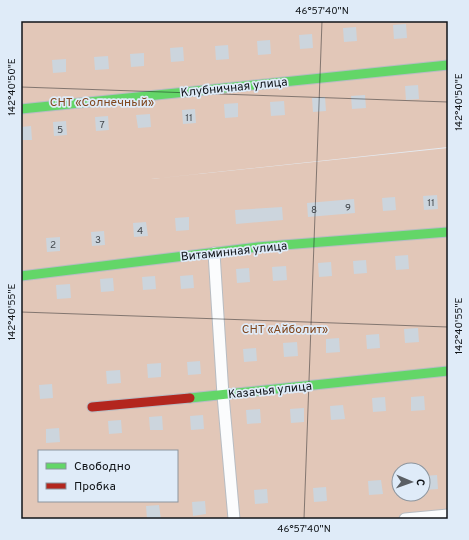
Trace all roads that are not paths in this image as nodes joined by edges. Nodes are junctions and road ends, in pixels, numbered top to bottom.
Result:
1 (448, 65) edge
2 (21, 109) edge
3 (448, 232) edge
4 (214, 253) junction
5 (21, 276) edge
6 (448, 371) edge
7 (223, 395) junction
8 (92, 407) dead end
9 (448, 515) edge
10 (234, 519) edge
11 (405, 519) edge

1 - 2 street, Клубничная улица
3 - 4 street, Витаминная улица
4 - 5 street, Витаминная улица
4 - 7 street
6 - 7 street, Казачья улица
7 - 8 street, Казачья улица
7 - 10 street
9 - 11 street

